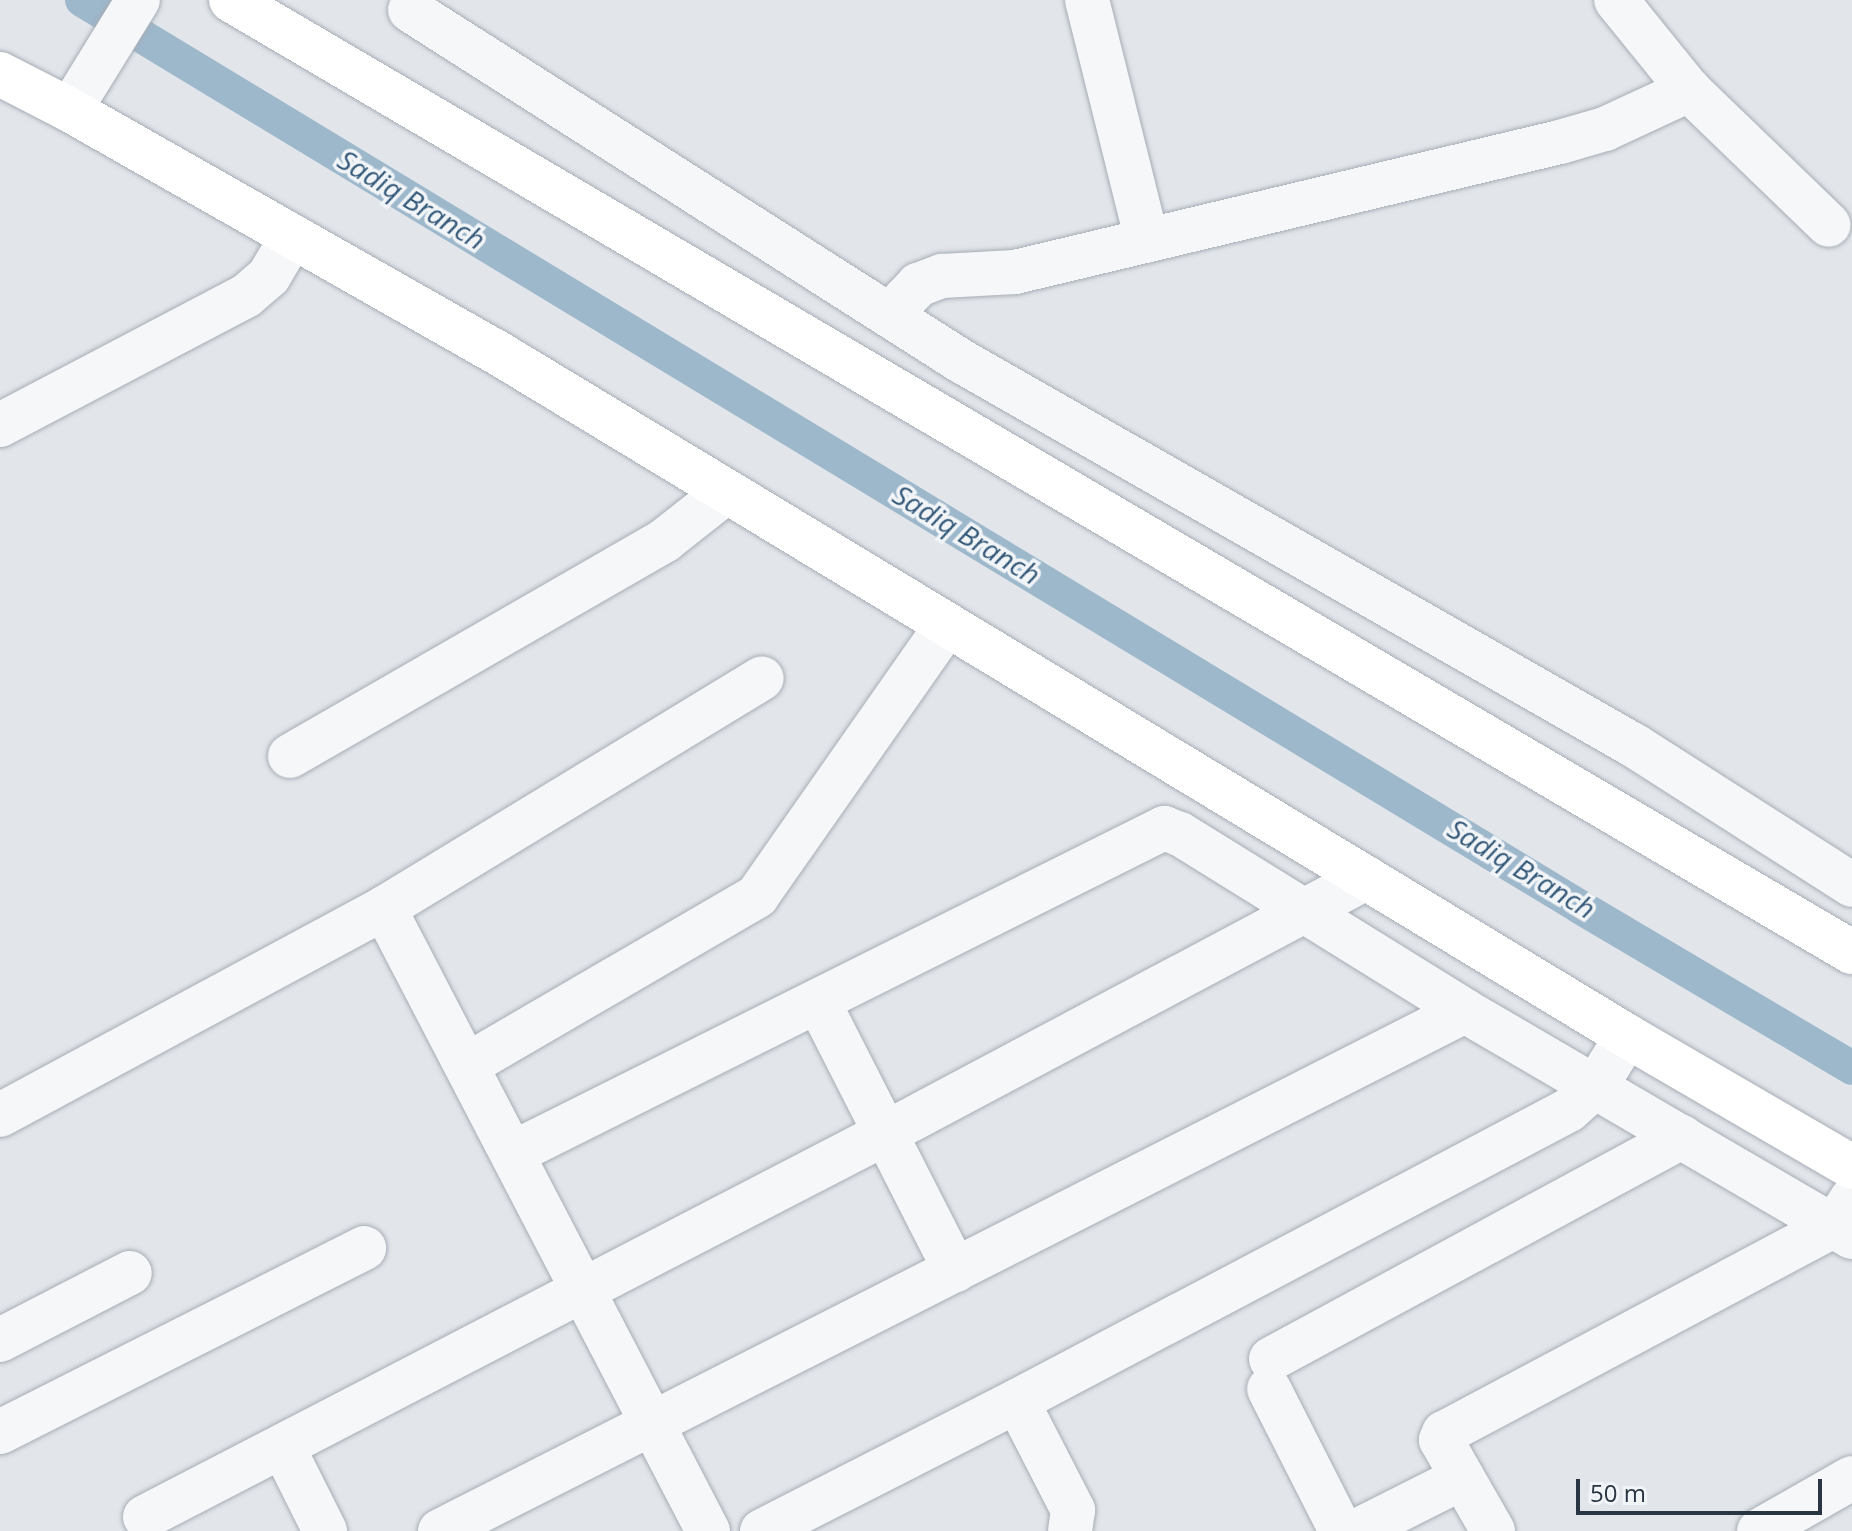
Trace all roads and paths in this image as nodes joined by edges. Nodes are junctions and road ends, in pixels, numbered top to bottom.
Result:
1 (138, 0) edge
2 (231, 0) edge
3 (1087, 0) edge
4 (1616, 0) edge
5 (410, 10) dead end
6 (0, 75) edge
7 (1689, 90) junction
8 (76, 100) junction
9 (1829, 225) dead end
10 (292, 237) junction
11 (1147, 240) junction
12 (896, 318) junction
13 (0, 425) edge
14 (726, 492) junction
15 (947, 625) junction
16 (762, 678) dead end
17 (290, 756) dead end
18 (1366, 878) junction
19 (1852, 885) edge
20 (384, 908) junction
21 (1304, 913) junction
22 (1852, 952) edge
23 (819, 1003) junction
24 (1465, 1011) junction
25 (1627, 1036) junction
26 (467, 1065) junction
27 (1596, 1086) junction
28 (0, 1115) edge
29 (886, 1133) junction
30 (1682, 1137) junction
31 (513, 1153) junction
32 (1852, 1167) edge
33 (1846, 1220) edge
34 (364, 1248) dead end
35 (955, 1270) junction
36 (130, 1273) dead end
37 (584, 1290) junction
38 (0, 1340) edge
39 (1017, 1401) junction
40 (652, 1423) junction
41 (0, 1432) edge
42 (283, 1447) junction
43 (1462, 1478) junction
44 (1852, 1478) edge
45 (145, 1517) dead end
46 (325, 1531) edge
47 (440, 1531) edge
48 (708, 1531) edge
49 (762, 1531) edge
50 (1070, 1531) edge
51 (1341, 1531) edge
52 (1357, 1531) edge
53 (1493, 1531) edge
54 (1759, 1531) edge

1 - 8 street
2 - 22 main road
3 - 11 street
4 - 7 street
5 - 12 street
6 - 8 main road
7 - 9 street
7 - 11 street
8 - 10 main road
10 - 13 street
10 - 14 main road
11 - 12 street
12 - 19 street
14 - 15 main road
14 - 17 street
15 - 18 main road
15 - 26 street
16 - 20 street
18 - 21 street
18 - 25 main road
20 - 26 street
20 - 28 street
21 - 23 street
21 - 24 street
21 - 29 street
23 - 29 street
23 - 31 street
24 - 27 street
24 - 35 street
25 - 27 street
25 - 32 main road
26 - 31 street
27 - 30 street
27 - 39 street
29 - 35 street
29 - 37 street
30 - 33 street
30 - 51 street
31 - 37 street
33 - 43 street
34 - 41 street
35 - 40 street
36 - 38 street
37 - 40 street
37 - 42 street
39 - 49 street
39 - 50 street
40 - 47 street
40 - 48 street
42 - 45 street
42 - 46 street
43 - 52 street
43 - 53 street
44 - 54 street

